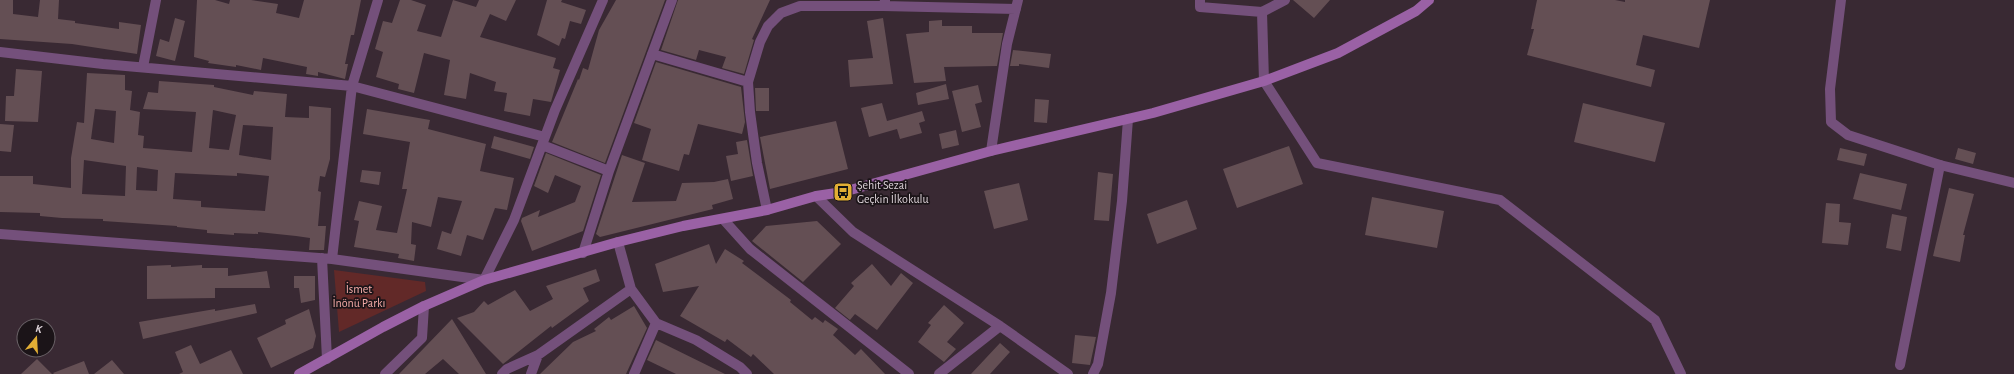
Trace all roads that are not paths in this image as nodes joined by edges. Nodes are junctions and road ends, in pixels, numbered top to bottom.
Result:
1 (156, 0) edge
2 (378, 0) edge
3 (603, 0) edge
4 (672, 0) edge
5 (1200, 0) edge
6 (1285, 0) edge
7 (1429, 0) edge
8 (1841, 0) edge
9 (820, 3) edge
10 (884, 3) edge
11 (1017, 5) edge
12 (1262, 12) junction
13 (0, 52) edge
14 (652, 54) junction
15 (143, 67) junction
16 (1264, 81) junction
17 (748, 82) junction
18 (352, 86) junction
19 (1128, 120) junction
20 (544, 141) junction
21 (991, 151) junction
22 (1940, 165) junction
23 (609, 171) junction
24 (2014, 183) edge
25 (816, 196) junction
26 (767, 210) junction
27 (723, 219) junction
28 (0, 234) edge
29 (618, 242) junction
30 (583, 253) junction
31 (327, 259) junction
32 (484, 280) junction
33 (631, 289) junction
34 (424, 306) junction
35 (656, 323) junction
36 (1000, 326) junction
37 (538, 355) junction
38 (327, 359) junction
39 (1900, 365) dead end
40 (299, 374) edge
41 (385, 374) edge
42 (502, 374) edge
43 (530, 374) edge
44 (634, 374) edge
45 (747, 374) edge
46 (909, 374) edge
47 (939, 374) edge
48 (1068, 374) edge
49 (1093, 374) edge
50 (1681, 374) edge

1 - 15 street
2 - 18 street
3 - 20 street
4 - 14 street
5 - 12 street
6 - 12 street
7 - 16 main road
8 - 22 street
9 - 10 street
9 - 17 street
10 - 11 street
11 - 21 street
12 - 16 street
13 - 15 street
14 - 17 street
14 - 23 street
15 - 18 street
16 - 19 main road
16 - 50 street
17 - 26 street
18 - 20 street
18 - 31 street
19 - 21 main road
19 - 49 street
20 - 23 street
20 - 32 street
21 - 25 main road
22 - 24 street
22 - 39 street
23 - 30 street
25 - 26 main road
25 - 36 street
26 - 27 main road
27 - 29 main road
27 - 46 street
28 - 31 street
29 - 30 main road
29 - 33 street
30 - 32 main road
31 - 32 street
31 - 38 street
32 - 34 main road
33 - 35 street
33 - 37 street
34 - 38 main road
34 - 41 street
35 - 44 street
35 - 45 street
36 - 47 street
36 - 48 street
37 - 42 street
37 - 43 street
38 - 40 main road

